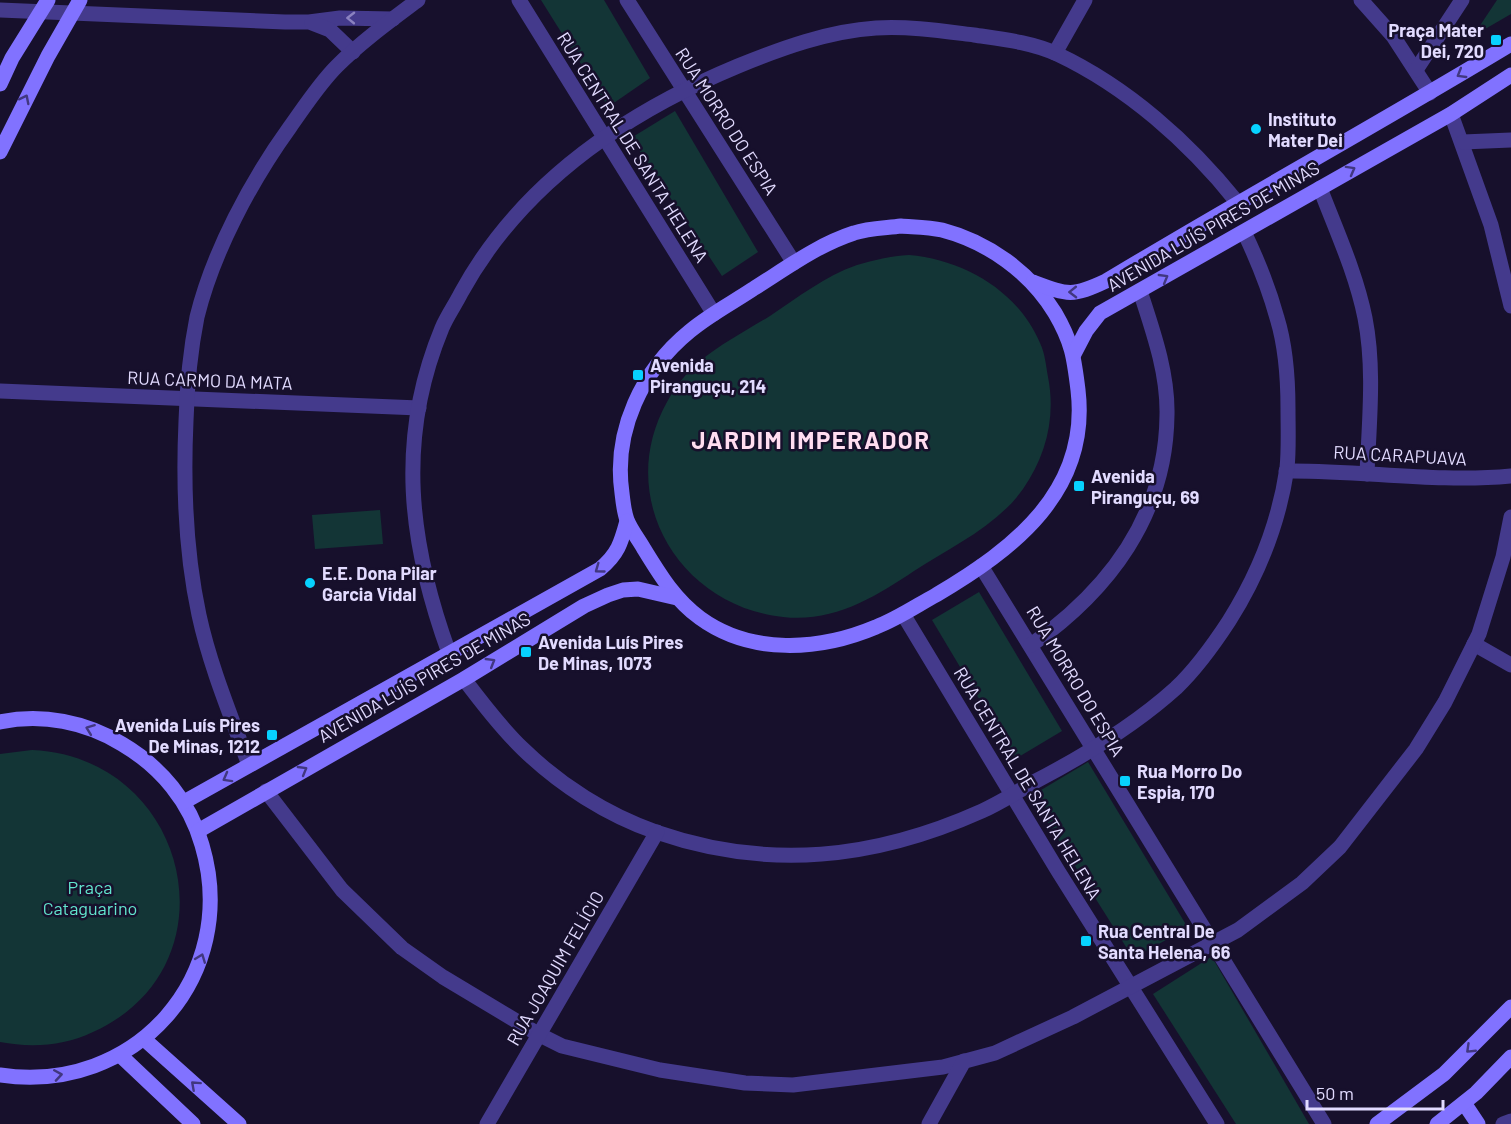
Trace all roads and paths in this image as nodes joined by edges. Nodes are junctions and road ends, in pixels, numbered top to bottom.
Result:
1 (418, 0) edge
2 (519, 0) edge
3 (627, 0) edge
4 (1085, 0) edge
5 (1361, 0) edge
6 (1462, 0) edge
7 (45, 5) edge
8 (76, 6) edge
9 (0, 10) edge
10 (393, 19) junction
11 (309, 22) junction
12 (1511, 44) edge
13 (353, 52) junction
14 (1055, 52) junction
15 (1416, 70) junction
16 (1511, 75) edge
17 (0, 84) edge
18 (684, 91) junction
19 (1430, 93) junction
20 (1451, 114) junction
21 (604, 138) junction
22 (1511, 140) edge
23 (1463, 142) junction
24 (0, 152) edge
25 (1320, 188) junction
26 (1237, 202) junction
27 (1244, 232) junction
28 (794, 263) junction
29 (1030, 281) junction
30 (1140, 291) junction
31 (1511, 306) edge
32 (714, 314) junction
33 (1074, 354) junction
34 (0, 392) edge
35 (187, 399) junction
36 (419, 408) junction
37 (1286, 471) junction
38 (1367, 474) junction
39 (1511, 476) edge
40 (1511, 517) edge
41 (627, 521) junction
42 (981, 566) junction
43 (677, 598) junction
44 (903, 614) junction
45 (1031, 645) junction
46 (1474, 645) junction
47 (449, 653) junction
48 (1511, 665) edge
49 (464, 679) junction
50 (0, 722) edge
51 (1094, 748) junction
52 (249, 765) junction
53 (266, 791) junction
54 (1012, 795) junction
55 (184, 802) junction
56 (198, 831) junction
57 (657, 832) junction
58 (1213, 943) junction
59 (1132, 987) junction
60 (1511, 1007) edge
61 (538, 1034) junction
62 (144, 1039) junction
63 (120, 1055) junction
64 (1511, 1057) edge
65 (964, 1061) junction
66 (0, 1075) edge
67 (1464, 1102) junction
68 (1511, 1121) edge
69 (193, 1124) edge
70 (239, 1124) edge
71 (487, 1124) edge
72 (929, 1124) edge
73 (1217, 1124) edge
74 (1324, 1124) edge
75 (1377, 1124) edge
76 (1437, 1124) edge
77 (1478, 1124) edge
78 (1503, 1124) edge

1 - 10 street
2 - 21 street, RUA CENTRAL DE SANTA HELENA
3 - 18 street, RUA MORRO DO ESPIA
4 - 14 street
5 - 15 street
6 - 15 street
7 - 8 street
7 - 9 street
7 - 17 main road
8 - 11 street
24 -> 8 main road
10 -> 11 street
10 - 13 street
11 - 13 street
12 -> 19 main road, AVENIDA LUÍS PIRES DE MINAS
13 - 35 street
14 - 18 street
14 - 26 street
15 - 19 street
16 - 20 main road, AVENIDA LUÍS PIRES DE MINAS
18 - 21 street
18 - 28 street, RUA MORRO DO ESPIA
19 - 26 main road, AVENIDA LUÍS PIRES DE MINAS
20 - 23 street
25 -> 20 main road, AVENIDA LUÍS PIRES DE MINAS
21 - 32 street, RUA CENTRAL DE SANTA HELENA
21 - 36 street
22 - 23 street
23 - 31 street
25 - 27 main road, AVENIDA LUÍS PIRES DE MINAS
25 - 38 street
26 -> 29 main road, AVENIDA LUÍS PIRES DE MINAS
30 -> 27 main road, AVENIDA LUÍS PIRES DE MINAS
27 - 37 street
28 - 29 main road
28 - 32 main road
29 - 33 main road
30 - 33 main road, AVENIDA LUÍS PIRES DE MINAS
30 - 45 street
32 - 41 main road
33 - 42 main road
34 - 35 street, RUA CARMO DA MATA
35 - 36 street, RUA CARMO DA MATA
35 - 52 street
36 - 47 street
37 - 38 street, RUA CARAPUAVA
37 - 51 street
38 - 39 street, RUA CARAPUAVA
40 - 46 street
41 - 43 main road
41 -> 47 main road, AVENIDA LUÍS PIRES DE MINAS
42 - 44 main road
42 - 45 street, RUA MORRO DO ESPIA
43 - 44 main road
49 -> 43 main road, AVENIDA LUÍS PIRES DE MINAS
44 - 54 street, RUA CENTRAL DE SANTA HELENA
45 - 51 street, RUA MORRO DO ESPIA
46 - 48 street
46 - 58 street
47 - 52 main road, AVENIDA LUÍS PIRES DE MINAS
53 -> 49 main road, AVENIDA LUÍS PIRES DE MINAS
49 - 57 street
55 -> 50 main road
51 - 54 street
51 - 58 street, RUA MORRO DO ESPIA
52 -> 55 main road, AVENIDA LUÍS PIRES DE MINAS
53 - 56 main road, AVENIDA LUÍS PIRES DE MINAS
53 - 61 street
54 - 57 street
54 - 59 street, RUA CENTRAL DE SANTA HELENA
55 - 56 main road
62 -> 56 main road
57 - 61 street, RUA JOAQUIM FELÍCIO
58 - 59 street
58 - 74 street, RUA MORRO DO ESPIA
59 - 65 street
59 - 73 street, RUA CENTRAL DE SANTA HELENA
60 -> 75 main road
61 - 65 street
61 - 71 street, RUA JOAQUIM FELÍCIO
62 - 63 main road
70 -> 62 main road
66 -> 63 main road
63 - 69 main road
64 - 67 main road
65 - 72 street
67 - 76 main road
67 - 77 main road
68 - 78 street

